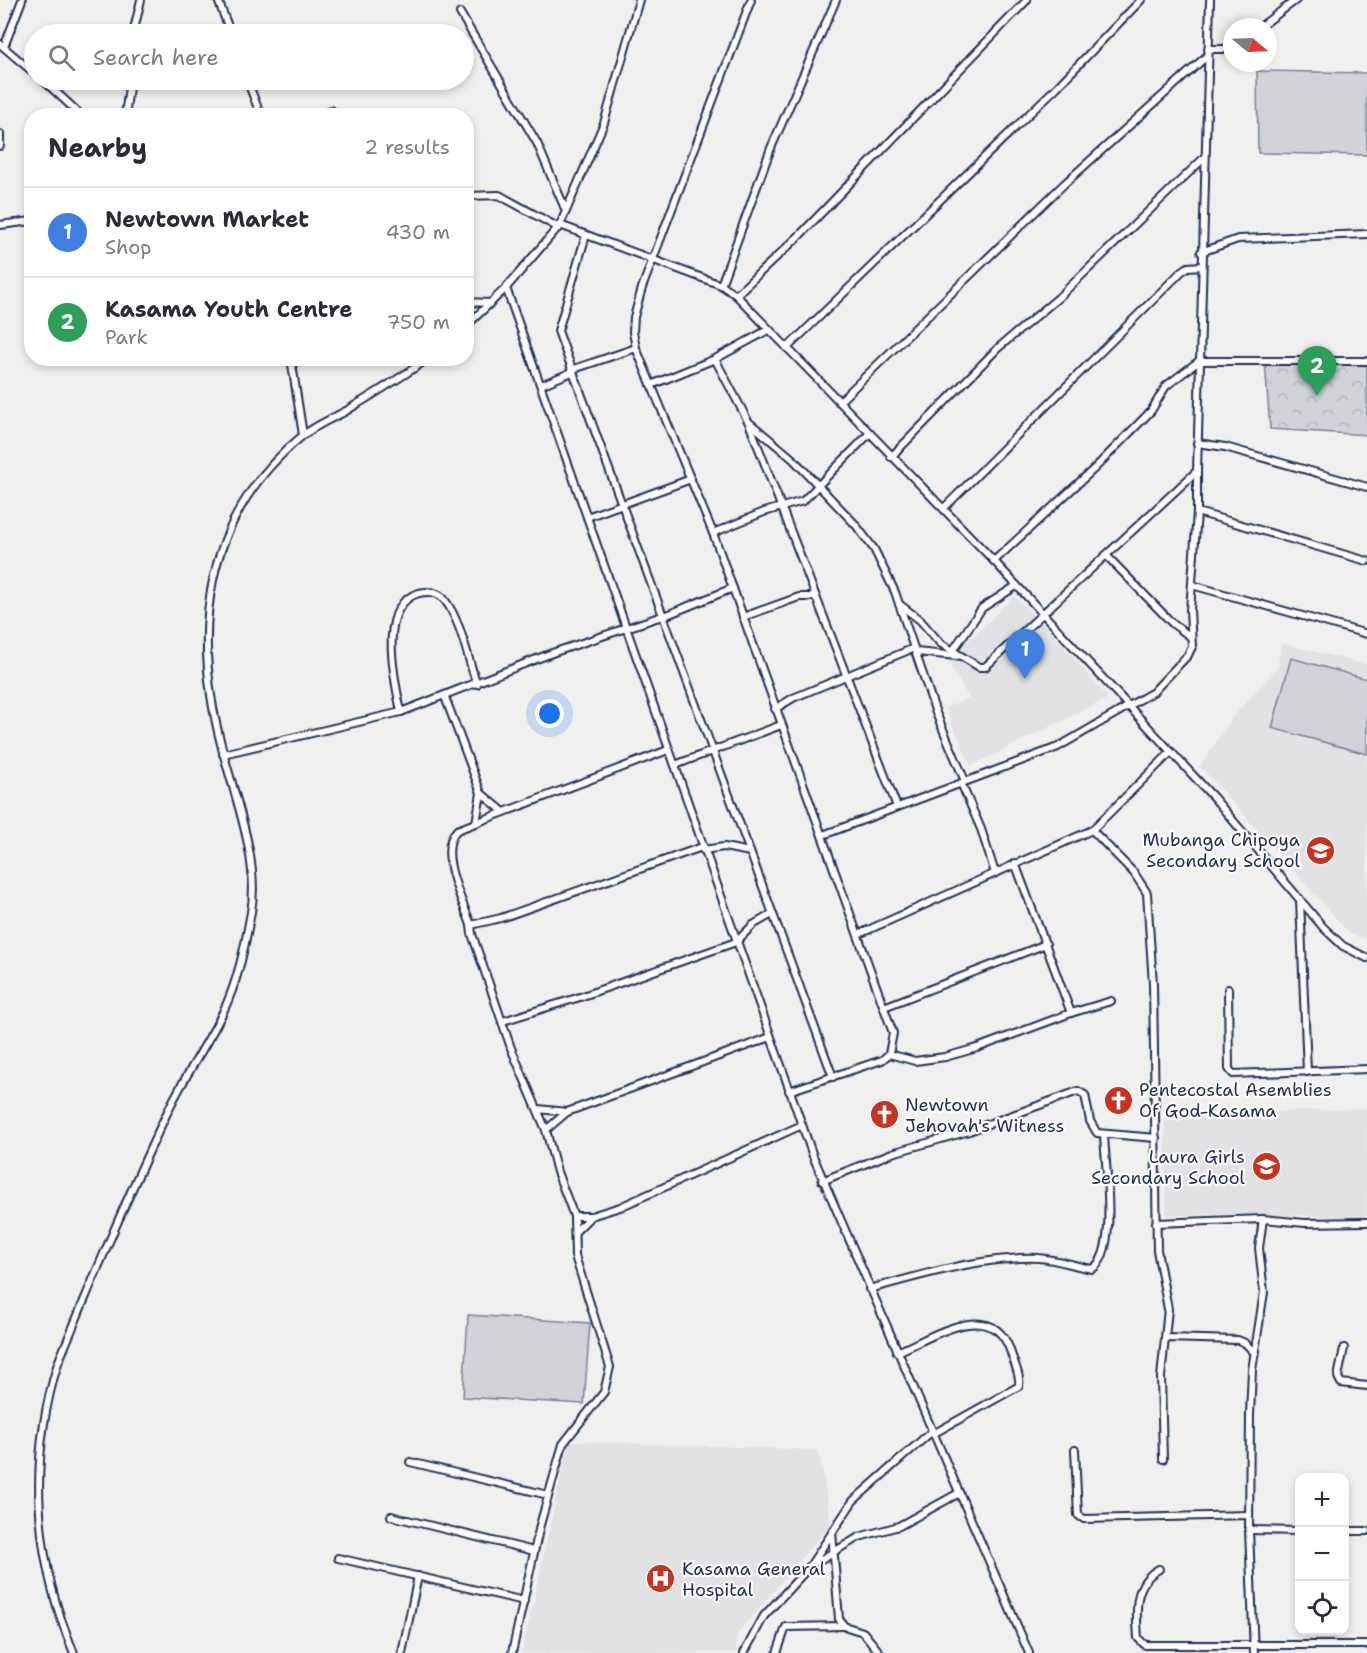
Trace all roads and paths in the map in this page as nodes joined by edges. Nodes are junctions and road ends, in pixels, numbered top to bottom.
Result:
1 (22, 0) edge
2 (141, 0) edge
3 (218, 0) edge
4 (639, 0) edge
5 (751, 0) edge
6 (836, 0) edge
7 (1027, 0) edge
8 (1141, 0) edge
9 (1210, 0) edge
10 (1296, 0) edge
11 (460, 13) dead end
12 (1272, 18) edge
13 (135, 24) edge
14 (227, 24) edge
15 (467, 24) edge
16 (474, 37) edge
17 (2, 45) edge
18 (1223, 49) edge
19 (1208, 52) junction
20 (24, 64) edge
21 (54, 90) edge
22 (129, 90) edge
23 (251, 90) edge
24 (73, 108) edge
25 (126, 108) edge
26 (258, 108) edge
27 (0, 134) edge
28 (0, 146) edge
29 (1204, 158) junction
30 (474, 196) edge
31 (566, 211) junction
32 (24, 222) edge
33 (0, 225) edge
34 (559, 226) junction
35 (1367, 234) edge
36 (586, 235) junction
37 (1201, 252) junction
38 (653, 259) junction
39 (1202, 266) junction
40 (721, 285) junction
41 (506, 288) junction
42 (736, 295) junction
43 (474, 302) edge
44 (491, 303) junction
45 (474, 319) edge
46 (768, 330) junction
47 (636, 348) junction
48 (787, 348) junction
49 (715, 359) junction
50 (1200, 361) junction
51 (1367, 361) edge
52 (292, 366) edge
53 (416, 366) edge
54 (572, 371) junction
55 (541, 385) junction
56 (651, 385) junction
57 (839, 402) junction
58 (749, 423) junction
59 (869, 434) junction
60 (303, 435) junction
61 (1197, 443) junction
62 (891, 457) junction
63 (1197, 471) junction
64 (691, 479) junction
65 (817, 487) junction
66 (1367, 487) edge
67 (622, 506) junction
68 (781, 507) junction
69 (944, 508) junction
70 (1197, 512) junction
71 (587, 517) junction
72 (713, 533) junction
73 (1106, 555) junction
74 (994, 561) junction
75 (1367, 561) edge
76 (1016, 585) junction
77 (1192, 585) junction
78 (733, 588) junction
79 (816, 597) junction
80 (899, 604) junction
81 (1044, 615) junction
82 (662, 616) junction
83 (743, 617) junction
84 (626, 628) junction
85 (1367, 634) edge
86 (1191, 637) junction
87 (915, 650) junction
88 (952, 652) junction
89 (960, 656) junction
90 (847, 675) junction
91 (477, 684) junction
92 (445, 698) junction
93 (1127, 706) junction
94 (775, 709) junction
95 (401, 712) junction
96 (781, 725) junction
97 (712, 749) junction
98 (668, 750) junction
99 (1171, 752) junction
100 (223, 754) junction
101 (675, 765) junction
102 (963, 782) junction
103 (481, 793) junction
104 (897, 807) junction
105 (504, 812) junction
106 (476, 823) junction
107 (1092, 830) junction
108 (823, 835) junction
109 (703, 848) junction
110 (750, 852) junction
111 (1015, 863) junction
112 (995, 873) junction
113 (1300, 898) junction
114 (772, 914) junction
115 (471, 925) junction
116 (859, 934) junction
117 (736, 942) junction
118 (1046, 944) junction
119 (1367, 958) edge
120 (1228, 989) dead end
121 (1111, 1001) dead end
122 (884, 1007) junction
123 (1071, 1013) junction
124 (503, 1021) junction
125 (768, 1038) junction
126 (889, 1054) junction
127 (1367, 1069) edge
128 (1307, 1072) junction
129 (833, 1077) junction
130 (789, 1091) junction
131 (538, 1109) junction
132 (567, 1112) junction
133 (802, 1125) junction
134 (546, 1130) junction
135 (1104, 1135) junction
136 (1156, 1138) junction
137 (822, 1181) junction
138 (574, 1216) junction
139 (591, 1216) junction
140 (1263, 1219) junction
141 (1367, 1222) edge
142 (1156, 1223) junction
143 (576, 1231) junction
144 (869, 1289) junction
145 (1165, 1338) junction
146 (1344, 1348) dead end
147 (897, 1352) junction
148 (1255, 1353) junction
149 (1367, 1386) edge
150 (932, 1433) junction
151 (1075, 1450) dead end
152 (1163, 1459) dead end
153 (410, 1461) dead end
154 (959, 1493) junction
155 (548, 1496) junction
156 (1249, 1515) junction
157 (391, 1516) dead end
158 (1249, 1530) junction
159 (1295, 1531) edge
160 (1349, 1531) edge
161 (1367, 1531) edge
162 (832, 1532) junction
163 (834, 1550) junction
164 (534, 1551) junction
165 (338, 1558) dead end
166 (810, 1566) junction
167 (1160, 1569) dead end
168 (418, 1576) junction
169 (524, 1601) junction
170 (844, 1626) junction
171 (1254, 1645) junction
172 (1367, 1645) edge
173 (74, 1653) edge
174 (402, 1653) edge
175 (512, 1653) edge
176 (744, 1653) edge
177 (777, 1653) edge
178 (880, 1653) edge
179 (1029, 1653) edge
180 (1254, 1653) edge

1 - 17 street
2 - 13 street
3 - 14 street
4 - 31 street
5 - 38 street
6 - 40 street
7 - 42 street
8 - 48 street
9 - 19 street
10 - 12 street
11 - 15 street
16 - 31 street
17 - 20 street
18 - 19 street
19 - 29 street
19 - 57 street
21 - 24 street
22 - 25 street
23 - 26 street
27 - 28 street
29 - 37 street
29 - 62 street
30 - 34 street
31 - 34 street
32 - 33 street
34 - 36 street
34 - 41 street
35 - 37 street
36 - 38 street
36 - 54 street
37 - 39 street
38 - 40 street
38 - 47 street
39 - 50 street
39 - 69 street
40 - 42 street
41 - 44 street
41 - 55 street
42 - 46 street
43 - 44 street
44 - 45 street
46 - 48 street
46 - 49 street
47 - 54 street
47 - 56 street
48 - 57 street
49 - 56 street
49 - 58 street
50 - 51 street
50 - 61 street
50 - 74 street
52 - 60 street
53 - 60 street
54 - 55 street
54 - 67 street
55 - 71 street
56 - 64 street
57 - 59 street
58 - 65 street
58 - 68 street
59 - 62 street
59 - 65 street
60 - 100 street
61 - 63 street
61 - 66 street
62 - 69 street
63 - 70 street
63 - 73 street
64 - 67 street
64 - 72 street
65 - 68 street
65 - 80 street
67 - 71 street
67 - 82 street
68 - 72 street
68 - 79 street
69 - 74 street
70 - 75 street
70 - 77 street
71 - 84 street
72 - 78 street
73 - 81 street
73 - 86 street
74 - 76 street
76 - 81 street
76 - 88 street
77 - 85 street
77 - 86 street
78 - 82 street
78 - 83 street
79 - 83 street
79 - 90 street
80 - 87 street
80 - 88 street
81 - 89 street
81 - 93 street
82 - 84 street
82 - 97 street
83 - 94 street
84 - 91 street
84 - 98 street
86 - 93 street
87 - 89 street
87 - 90 street
87 - 102 street
88 - 89 street
90 - 94 street
90 - 104 street
91 - 92 street
91 - 95 street
92 - 95 street
92 - 103 street
93 - 99 street
93 - 102 street
94 - 96 street
95 - 100 street
96 - 97 street
96 - 108 street
97 - 101 street
97 - 110 street
98 - 101 street
98 - 105 street
99 - 107 street
99 - 113 street
100 - 173 street
101 - 109 street
102 - 104 street
102 - 112 street
103 - 105 street
103 - 106 street
104 - 108 street
105 - 106 street
106 - 115 street
107 - 111 street
107 - 136 street
108 - 116 street
109 - 110 street
109 - 115 street
109 - 117 street
110 - 114 street
111 - 112 street
111 - 118 street
112 - 116 street
113 - 119 street
113 - 128 street
114 - 117 street
114 - 129 street
115 - 124 street
116 - 122 street
117 - 124 street
117 - 125 street
118 - 122 street
118 - 123 street
120 - 128 street
121 - 123 street
122 - 126 street
123 - 126 street
124 - 131 street
125 - 130 street
125 - 132 street
126 - 129 street
127 - 128 street
129 - 130 street
130 - 133 street
131 - 132 street
131 - 134 street
132 - 134 street
133 - 137 street
133 - 139 street
134 - 138 street
135 - 136 street
135 - 137 street
135 - 144 street
136 - 142 street
137 - 144 street
138 - 139 street
138 - 143 street
139 - 143 street
140 - 141 street
140 - 142 street
140 - 148 street
142 - 145 street
143 - 155 street
144 - 147 street
145 - 148 street
145 - 152 street
146 - 149 street
147 - 150 street
147 - 150 street
148 - 156 street
150 - 154 street
150 - 162 street
151 - 156 street
153 - 155 street
154 - 163 street
154 - 179 street
155 - 164 street
156 - 158 street
157 - 164 street
158 - 159 street
158 - 171 street
160 - 161 street
162 - 163 street
162 - 166 street
163 - 166 street
163 - 170 street
164 - 169 street
165 - 168 street
166 - 176 street
167 - 171 street
168 - 169 street
168 - 174 street
169 - 175 street
170 - 177 street
170 - 178 street
171 - 172 street
171 - 180 street

